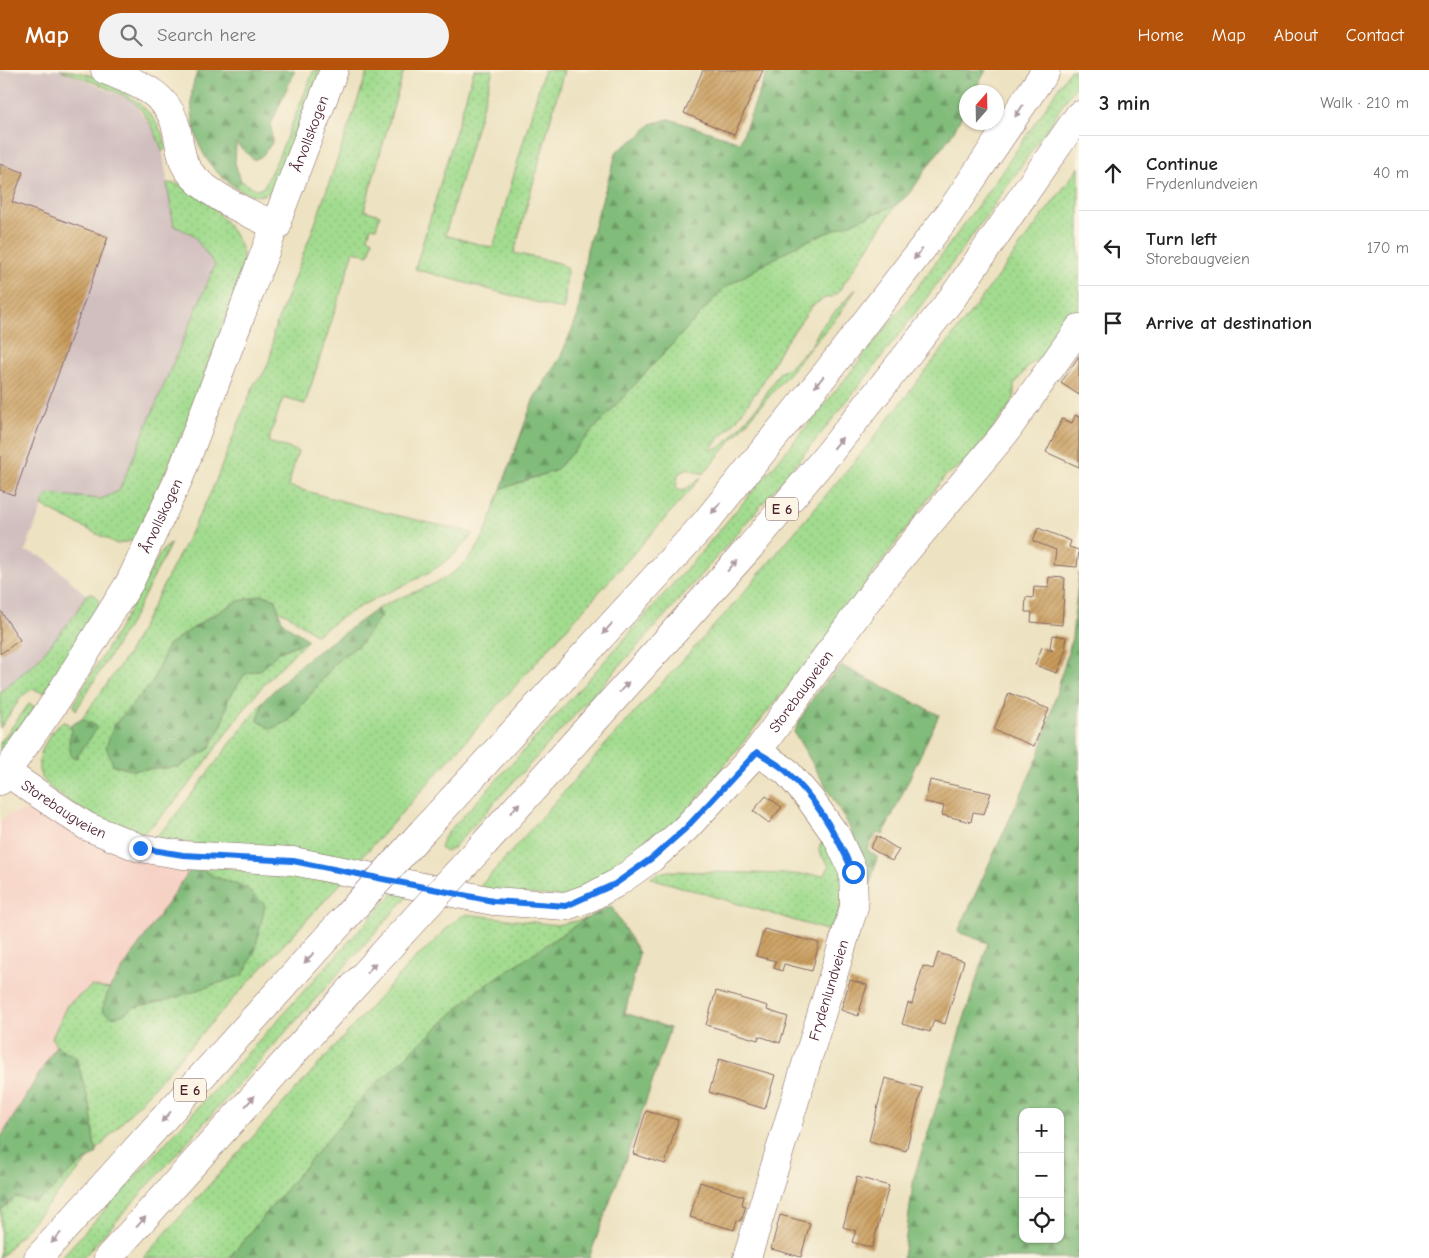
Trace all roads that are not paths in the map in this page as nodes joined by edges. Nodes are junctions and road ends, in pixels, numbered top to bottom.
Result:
1 (105, 70) edge
2 (334, 70) edge
3 (1046, 70) edge
4 (1079, 115) edge
5 (277, 226) junction
6 (1079, 328) edge
7 (757, 752) junction
8 (3, 777) edge
9 (38, 1258) edge
10 (108, 1258) edge
11 (748, 1258) edge

1 - 5 main road
2 - 5 main road, Årvollskogen
3 -> 9 main road, E 6, bridge
10 -> 4 main road, E 6, bridge
5 - 8 main road, Årvollskogen
6 - 7 main road, Storebaugveien
7 - 8 main road, Storebaugveien
7 - 11 main road, Frydenlundveien

